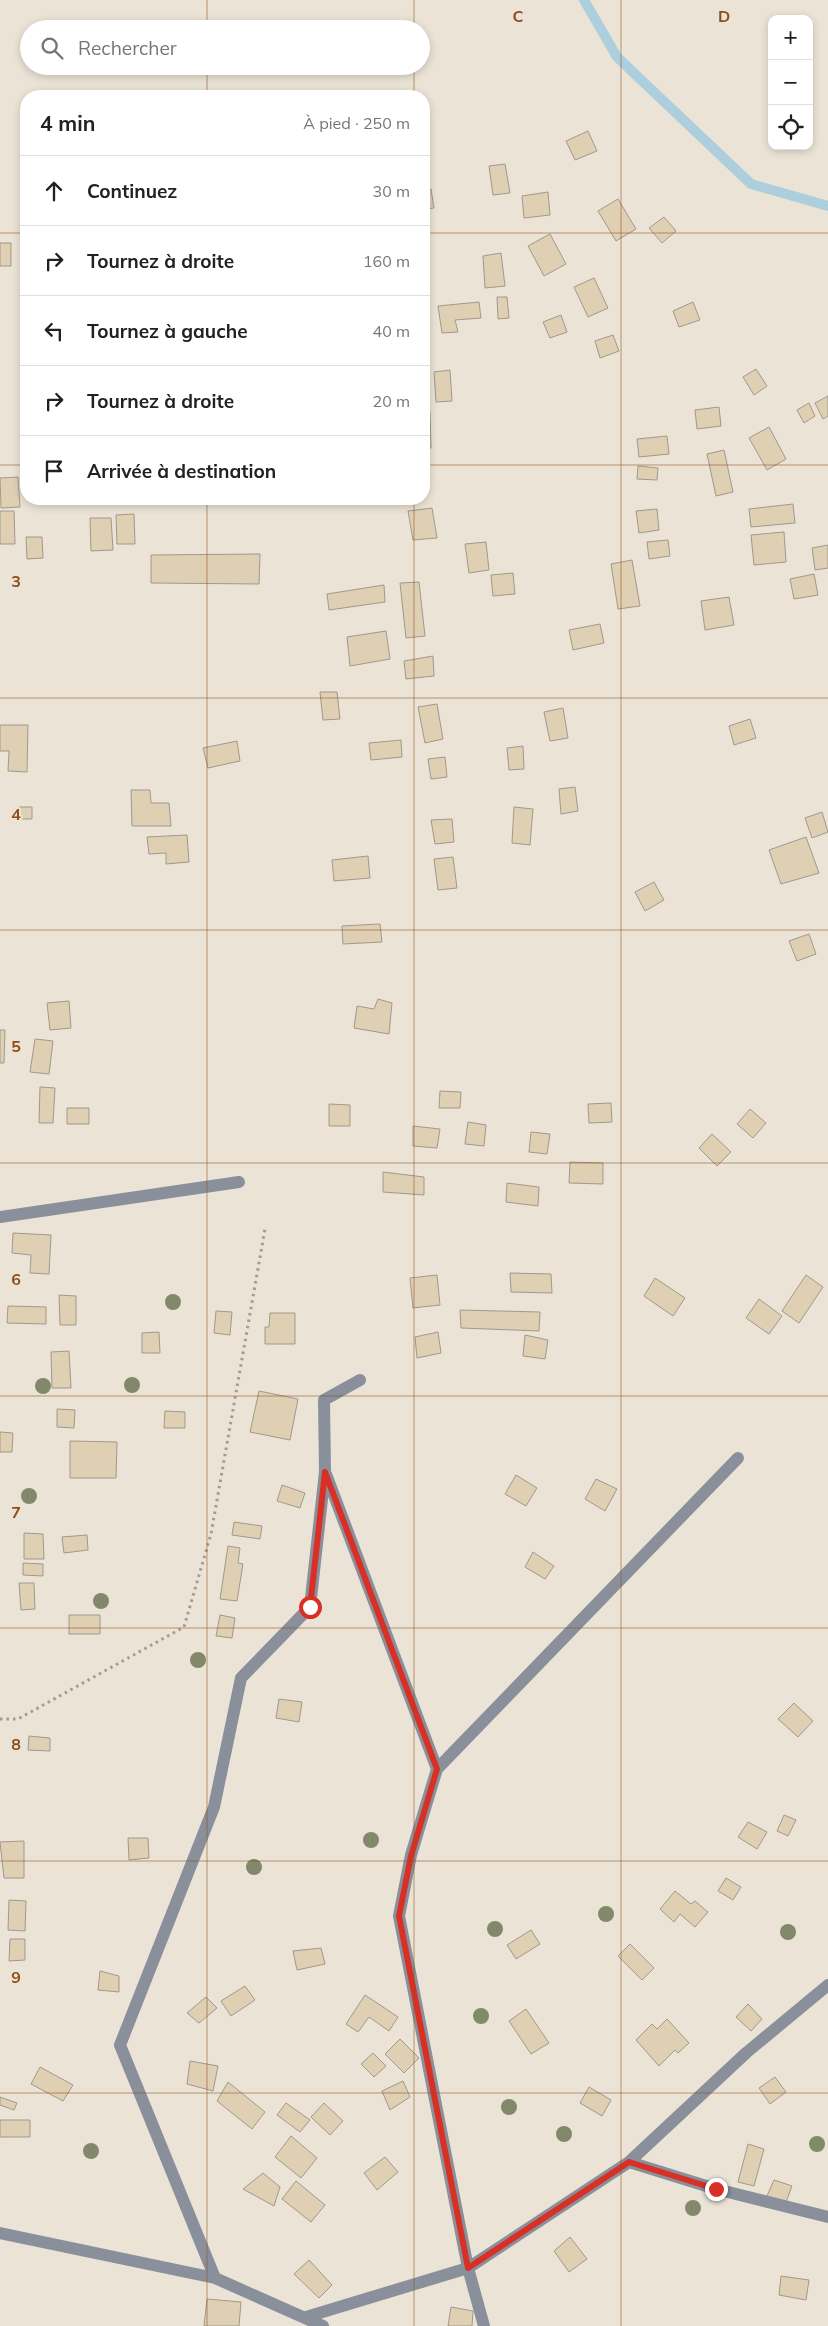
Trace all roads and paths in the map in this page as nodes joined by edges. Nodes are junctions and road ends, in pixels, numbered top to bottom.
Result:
1 (239, 1182) dead end
2 (0, 1217) edge
3 (265, 1229) dead end
4 (360, 1380) dead end
5 (738, 1458) dead end
6 (325, 1472) junction
7 (0, 1719) edge
8 (437, 1769) junction
9 (828, 1985) edge
10 (629, 2162) junction
11 (828, 2217) edge
12 (0, 2234) edge
13 (468, 2268) junction
14 (216, 2278) junction
15 (306, 2317) junction
16 (323, 2326) edge
17 (484, 2326) edge

1 - 2 street
3 - 7 path
4 - 6 street
5 - 8 street
6 - 8 street
6 - 14 street
8 - 13 street
9 - 10 street
10 - 11 street
10 - 13 street
12 - 14 street
13 - 15 street
13 - 17 street
14 - 15 street
15 - 16 street

